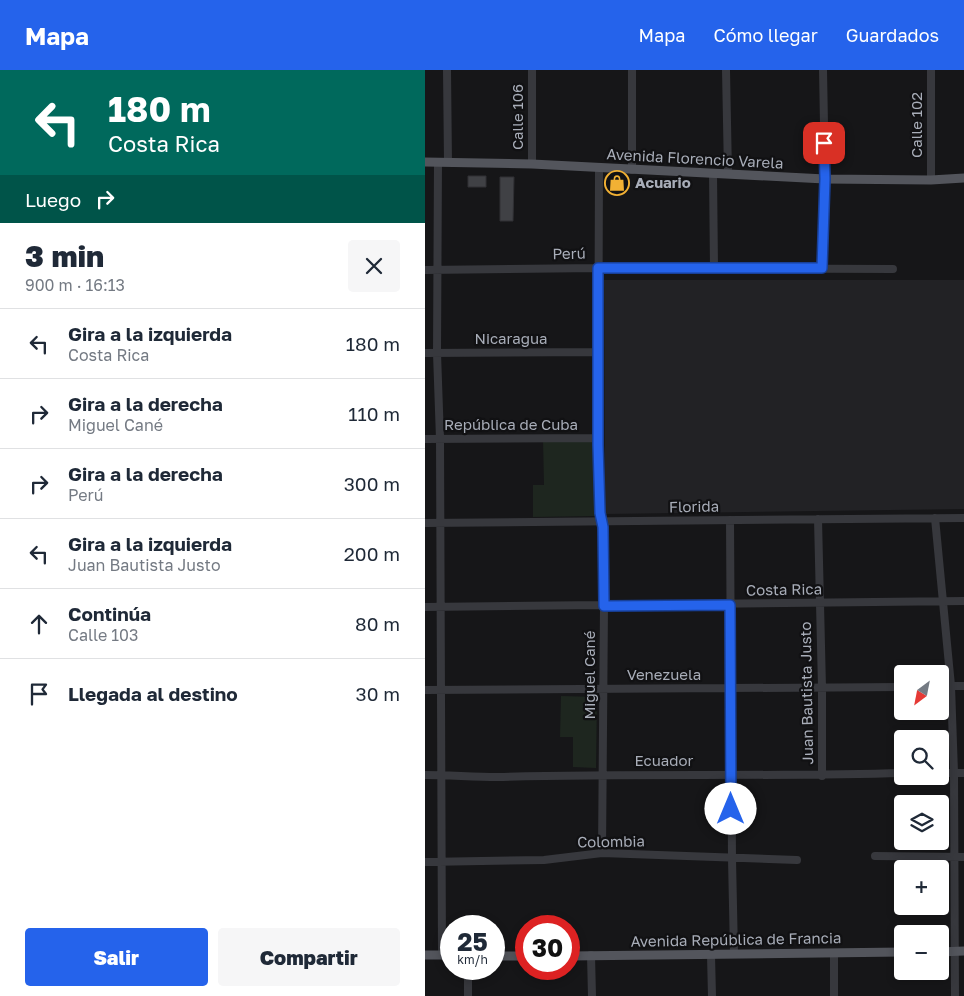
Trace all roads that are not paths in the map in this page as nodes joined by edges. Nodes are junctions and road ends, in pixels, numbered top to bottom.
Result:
1 (447, 70) edge
2 (532, 70) edge
3 (632, 70) edge
4 (725, 70) edge
5 (823, 70) edge
6 (931, 70) edge
7 (425, 162) edge
8 (443, 162) junction
9 (532, 164) junction
10 (599, 168) junction
11 (632, 170) junction
12 (713, 173) junction
13 (727, 173) junction
14 (964, 178) edge
15 (825, 179) junction
16 (931, 180) junction
17 (598, 268) junction
18 (714, 268) junction
19 (822, 268) junction
20 (893, 269) dead end
21 (425, 270) edge
22 (438, 270) junction
23 (598, 352) junction
24 (425, 354) edge
25 (437, 354) junction
26 (598, 438) junction
27 (425, 439) edge
28 (440, 439) junction
29 (935, 518) junction
30 (964, 518) edge
31 (818, 519) junction
32 (729, 520) junction
33 (602, 522) junction
34 (425, 523) edge
35 (440, 523) junction
36 (943, 601) junction
37 (964, 601) edge
38 (819, 603) junction
39 (730, 605) junction
40 (604, 606) junction
41 (441, 607) junction
42 (425, 608) edge
43 (951, 686) junction
44 (964, 686) edge
45 (894, 687) edge
46 (731, 688) junction
47 (822, 688) junction
48 (604, 689) junction
49 (425, 690) edge
50 (440, 690) junction
51 (894, 773) edge
52 (949, 773) edge
53 (954, 773) junction
54 (964, 773) edge
55 (425, 775) edge
56 (441, 775) junction
57 (603, 775) junction
58 (731, 775) junction
59 (822, 776) junction
60 (602, 853) junction
61 (875, 856) dead end
62 (955, 857) junction
63 (964, 857) edge
64 (732, 858) junction
65 (797, 860) dead end
66 (425, 862) edge
67 (442, 862) junction
68 (445, 915) edge
69 (960, 951) edge
70 (894, 952) edge
71 (734, 953) junction
72 (834, 953) junction
73 (425, 955) edge
74 (440, 955) edge
75 (711, 955) junction
76 (580, 956) edge
77 (591, 956) junction
78 (468, 980) edge
79 (468, 996) edge
80 (591, 996) edge
81 (712, 996) edge
82 (834, 996) edge
83 (955, 996) edge

1 - 8 street
2 - 9 street, Calle 106
3 - 11 street
4 - 13 street
5 - 15 street
6 - 16 street, Calle 102
7 - 8 main road, Avenida Florencio Varela
8 - 9 main road, Avenida Florencio Varela
8 - 22 street
9 - 10 main road, Avenida Florencio Varela
10 - 11 main road, Avenida Florencio Varela
10 - 17 street, Miguel Cané
11 - 12 main road, Avenida Florencio Varela
12 - 13 main road, Avenida Florencio Varela
12 - 18 street
13 - 15 main road, Avenida Florencio Varela
14 - 16 main road, Avenida Florencio Varela
15 - 16 main road, Avenida Florencio Varela
15 - 19 street
17 - 18 street, Perú
17 - 22 street, Perú
17 - 23 street, Miguel Cané
18 - 19 street, Perú
19 - 20 street, Perú
21 - 22 street, Perú
22 - 25 street
23 - 25 street, Nicaragua
23 - 26 street, Miguel Cané
24 - 25 street, Nicaragua
25 - 28 street
26 - 28 street, República de Cuba
26 - 33 street, Miguel Cané
27 - 28 street, República de Cuba
28 - 35 street
29 - 30 street, Florida
29 - 31 street, Florida
29 - 36 street
31 - 32 street, Florida
31 - 38 street, Juan Bautista Justo
32 - 33 street, Florida
32 - 39 street
33 - 35 street, Florida
33 - 40 street, Miguel Cané
34 - 35 street, Florida
35 - 41 street
36 - 37 street, Costa Rica
36 - 38 street, Costa Rica
36 - 43 street
38 - 39 street, Costa Rica
38 - 47 street, Juan Bautista Justo
39 - 40 street, Costa Rica
39 - 46 street
40 - 41 street, Costa Rica
40 - 48 street, Miguel Cané
41 - 42 street, Costa Rica
41 - 50 street
43 - 44 street
43 - 53 street
45 - 47 street, Venezuela
46 - 47 street, Venezuela
46 - 48 street, Venezuela
46 - 58 street
47 - 59 street, Juan Bautista Justo
48 - 50 street, Venezuela
48 - 57 street, Miguel Cané
49 - 50 street, Venezuela
50 - 56 street
51 - 59 street, Ecuador
52 - 53 street
53 - 54 street
53 - 62 street
55 - 56 street, Ecuador
56 - 57 street, Ecuador
56 - 67 street
57 - 58 street, Ecuador
57 - 60 street, Miguel Cané
58 - 59 street, Ecuador
58 - 64 street
60 - 64 street, Colombia
60 - 67 street, Colombia
61 - 62 street
62 - 63 street
62 - 69 street
64 - 65 street, Colombia
64 - 71 street
66 - 67 street, Colombia
67 - 68 street
69 - 83 street
70 - 72 main road, Avenida República de Francia
71 - 72 main road, Avenida República de Francia
71 - 75 main road, Avenida República de Francia
72 - 82 street
73 - 74 main road
75 - 77 main road, Avenida República de Francia
75 - 81 street
76 - 77 main road, Avenida República de Francia
77 - 80 street
78 - 79 street

